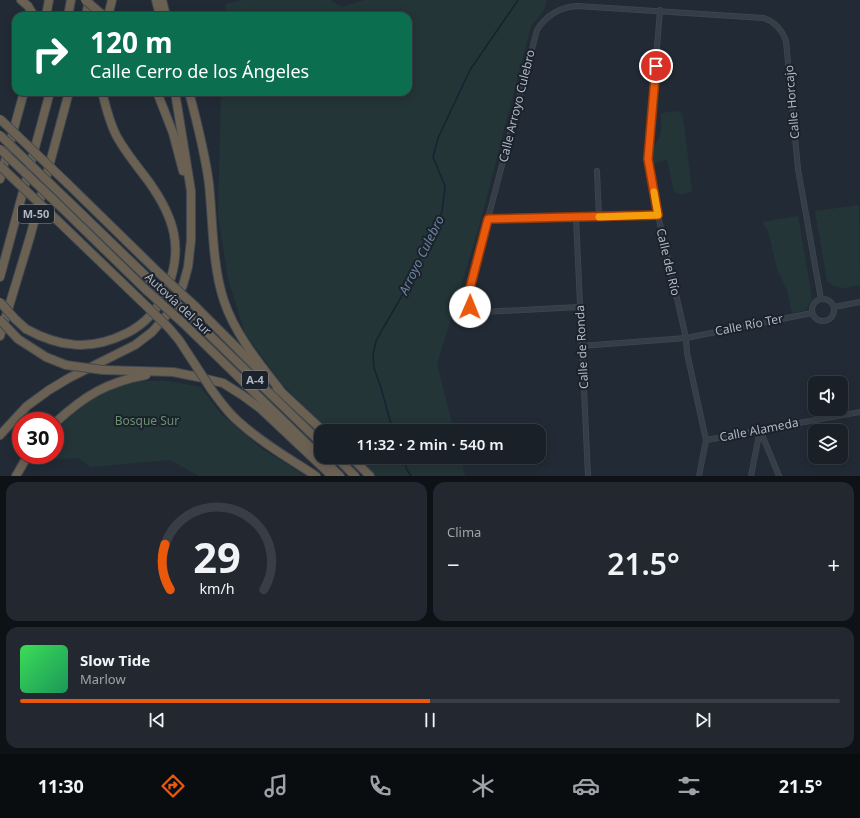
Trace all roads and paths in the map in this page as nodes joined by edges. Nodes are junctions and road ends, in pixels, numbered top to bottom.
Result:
1 (21, 0) edge
2 (49, 0) edge
3 (71, 0) edge
4 (85, 0) edge
5 (89, 0) edge
6 (112, 0) edge
7 (156, 0) edge
8 (162, 0) edge
9 (660, 10) junction
10 (32, 12) edge
11 (47, 12) edge
12 (69, 12) edge
13 (87, 12) edge
14 (99, 12) edge
15 (109, 12) edge
16 (159, 12) edge
17 (165, 12) edge
18 (23, 96) edge
19 (49, 96) edge
20 (67, 96) edge
21 (103, 96) edge
22 (159, 96) edge
23 (175, 96) edge
24 (190, 96) edge
25 (0, 119) edge
26 (0, 135) edge
27 (0, 149) edge
28 (0, 166) edge
29 (597, 171) dead end
30 (0, 179) edge
31 (658, 215) junction
32 (599, 217) junction
33 (576, 218) junction
34 (488, 219) junction
35 (191, 240) junction
36 (0, 277) edge
37 (821, 299) junction
38 (0, 302) edge
39 (860, 302) edge
40 (834, 307) junction
41 (580, 308) junction
42 (812, 313) junction
43 (0, 320) edge
44 (0, 336) edge
45 (686, 338) junction
46 (581, 346) junction
47 (159, 372) junction
48 (280, 390) junction
49 (860, 412) edge
50 (64, 414) edge
51 (316, 424) edge
52 (760, 430) junction
53 (314, 436) edge
54 (0, 437) edge
55 (706, 440) junction
56 (23, 464) edge
57 (28, 464) edge
58 (343, 464) edge
59 (357, 464) edge
60 (16, 476) edge
61 (22, 476) edge
62 (316, 476) edge
63 (332, 476) edge
64 (340, 476) edge
65 (355, 476) edge
66 (370, 476) edge
67 (588, 476) edge
68 (699, 476) edge
69 (751, 476) edge
70 (779, 476) edge

1 - 10 highway
2 - 11 highway
3 - 12 highway
4 - 14 highway, bridge
5 - 13 highway
6 - 15 highway
7 - 16 highway
8 - 17 highway
9 - 31 street, Calle del Río
9 - 34 street, Calle Arroyo Culebro
9 - 37 street, Calle Horcajo
18 - 30 highway
19 - 36 highway, M-50
20 - 44 highway, M-50
21 - 38 highway, bridge
22 - 35 highway
23 - 35 highway
24 - 48 highway
25 - 48 highway, bridge
26 - 53 highway, Autovía del Sur / A-4, bridge
27 - 64 highway, Autovía del Sur / A-4, bridge
28 - 62 highway, bridge
29 - 32 street
31 - 32 street
31 - 45 street, Calle del Río
32 - 33 street
33 - 34 street
33 - 41 street, Calle de Ronda
34 - 41 street, Calle Arroyo Culebro
35 - 54 highway
37 - 40 street
37 - 42 street
39 - 40 street
40 - 42 street
41 - 46 street, Calle de Ronda
42 - 45 street, Calle Río Ter
43 - 47 highway, bridge
45 - 46 street, Calle Río Ter
45 - 55 street, Calle del Río
46 - 67 street, Calle de Ronda
47 - 50 highway
47 - 63 highway
48 - 51 highway
49 - 52 street, Calle Alameda
52 - 55 street, Calle Alameda
52 - 69 street
52 - 70 street
55 - 68 street
56 - 60 highway
57 - 61 highway
58 - 65 highway
59 - 66 highway

